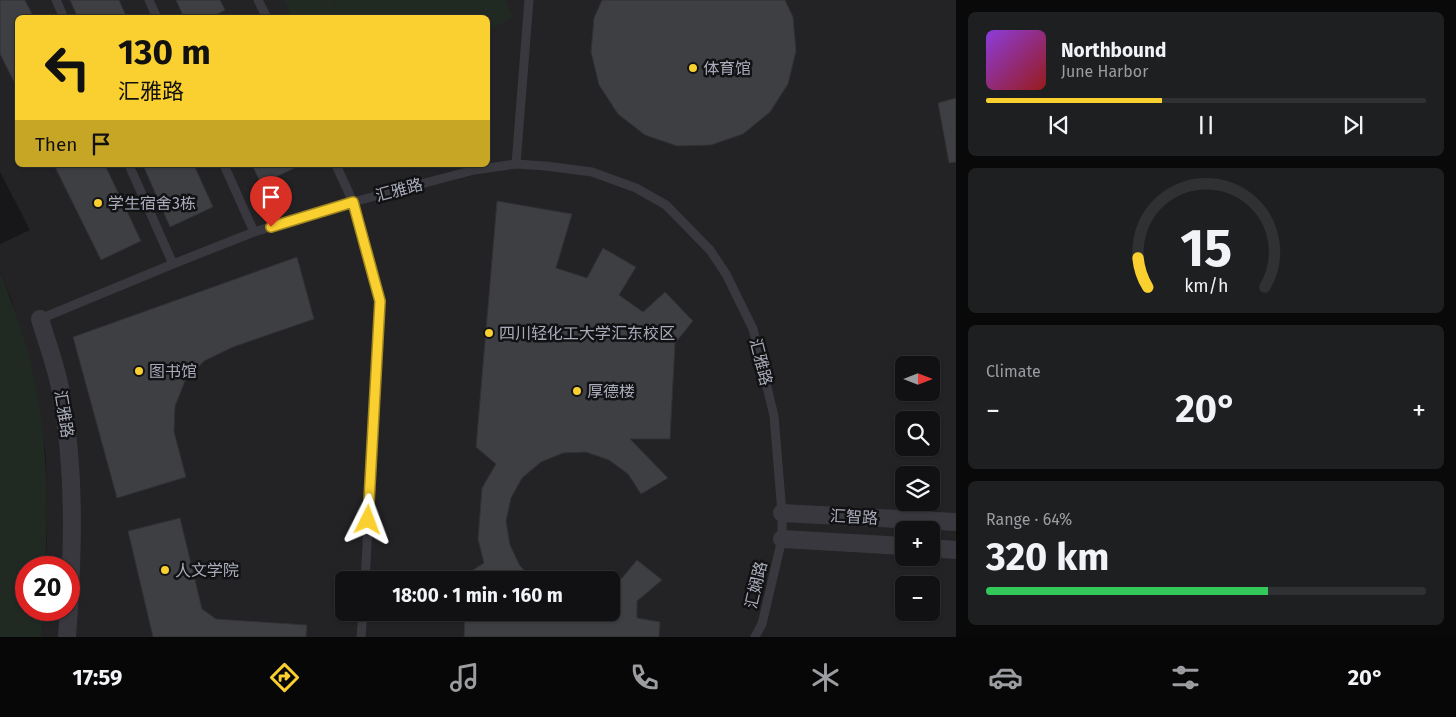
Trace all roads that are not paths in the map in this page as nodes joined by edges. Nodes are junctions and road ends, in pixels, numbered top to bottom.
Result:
1 (56, 0) edge
2 (149, 0) edge
3 (258, 0) edge
4 (529, 0) edge
5 (63, 15) edge
6 (156, 15) edge
7 (266, 15) edge
8 (516, 164) junction
9 (131, 167) edge
10 (225, 167) edge
11 (337, 167) edge
12 (353, 202) junction
13 (254, 232) junction
14 (173, 264) junction
15 (40, 319) joint
16 (782, 513) junction
17 (956, 522) edge
18 (782, 539) junction
19 (895, 545) edge
20 (940, 549) edge
21 (956, 550) edge
22 (365, 571) edge
23 (362, 621) edge
24 (68, 637) edge
25 (361, 637) edge
26 (755, 637) edge

1 - 5 lane
2 - 6 lane
3 - 7 lane
4 - 8 lane
8 - 12 lane, 汇雅路
8 - 16 lane, 汇雅路
9 - 14 lane
10 - 13 lane
11 - 12 lane
12 - 13 lane, 汇雅路
12 - 22 lane
13 - 14 lane, 汇雅路
14 - 15 lane, 汇雅路
15 - 24 street, 汇雅路
16 - 17 street, 汇智路
16 - 18 lane, 汇雅路
18 - 19 street, 汇智路
18 - 26 lane, 汇娴路
20 - 21 street
23 - 25 lane

